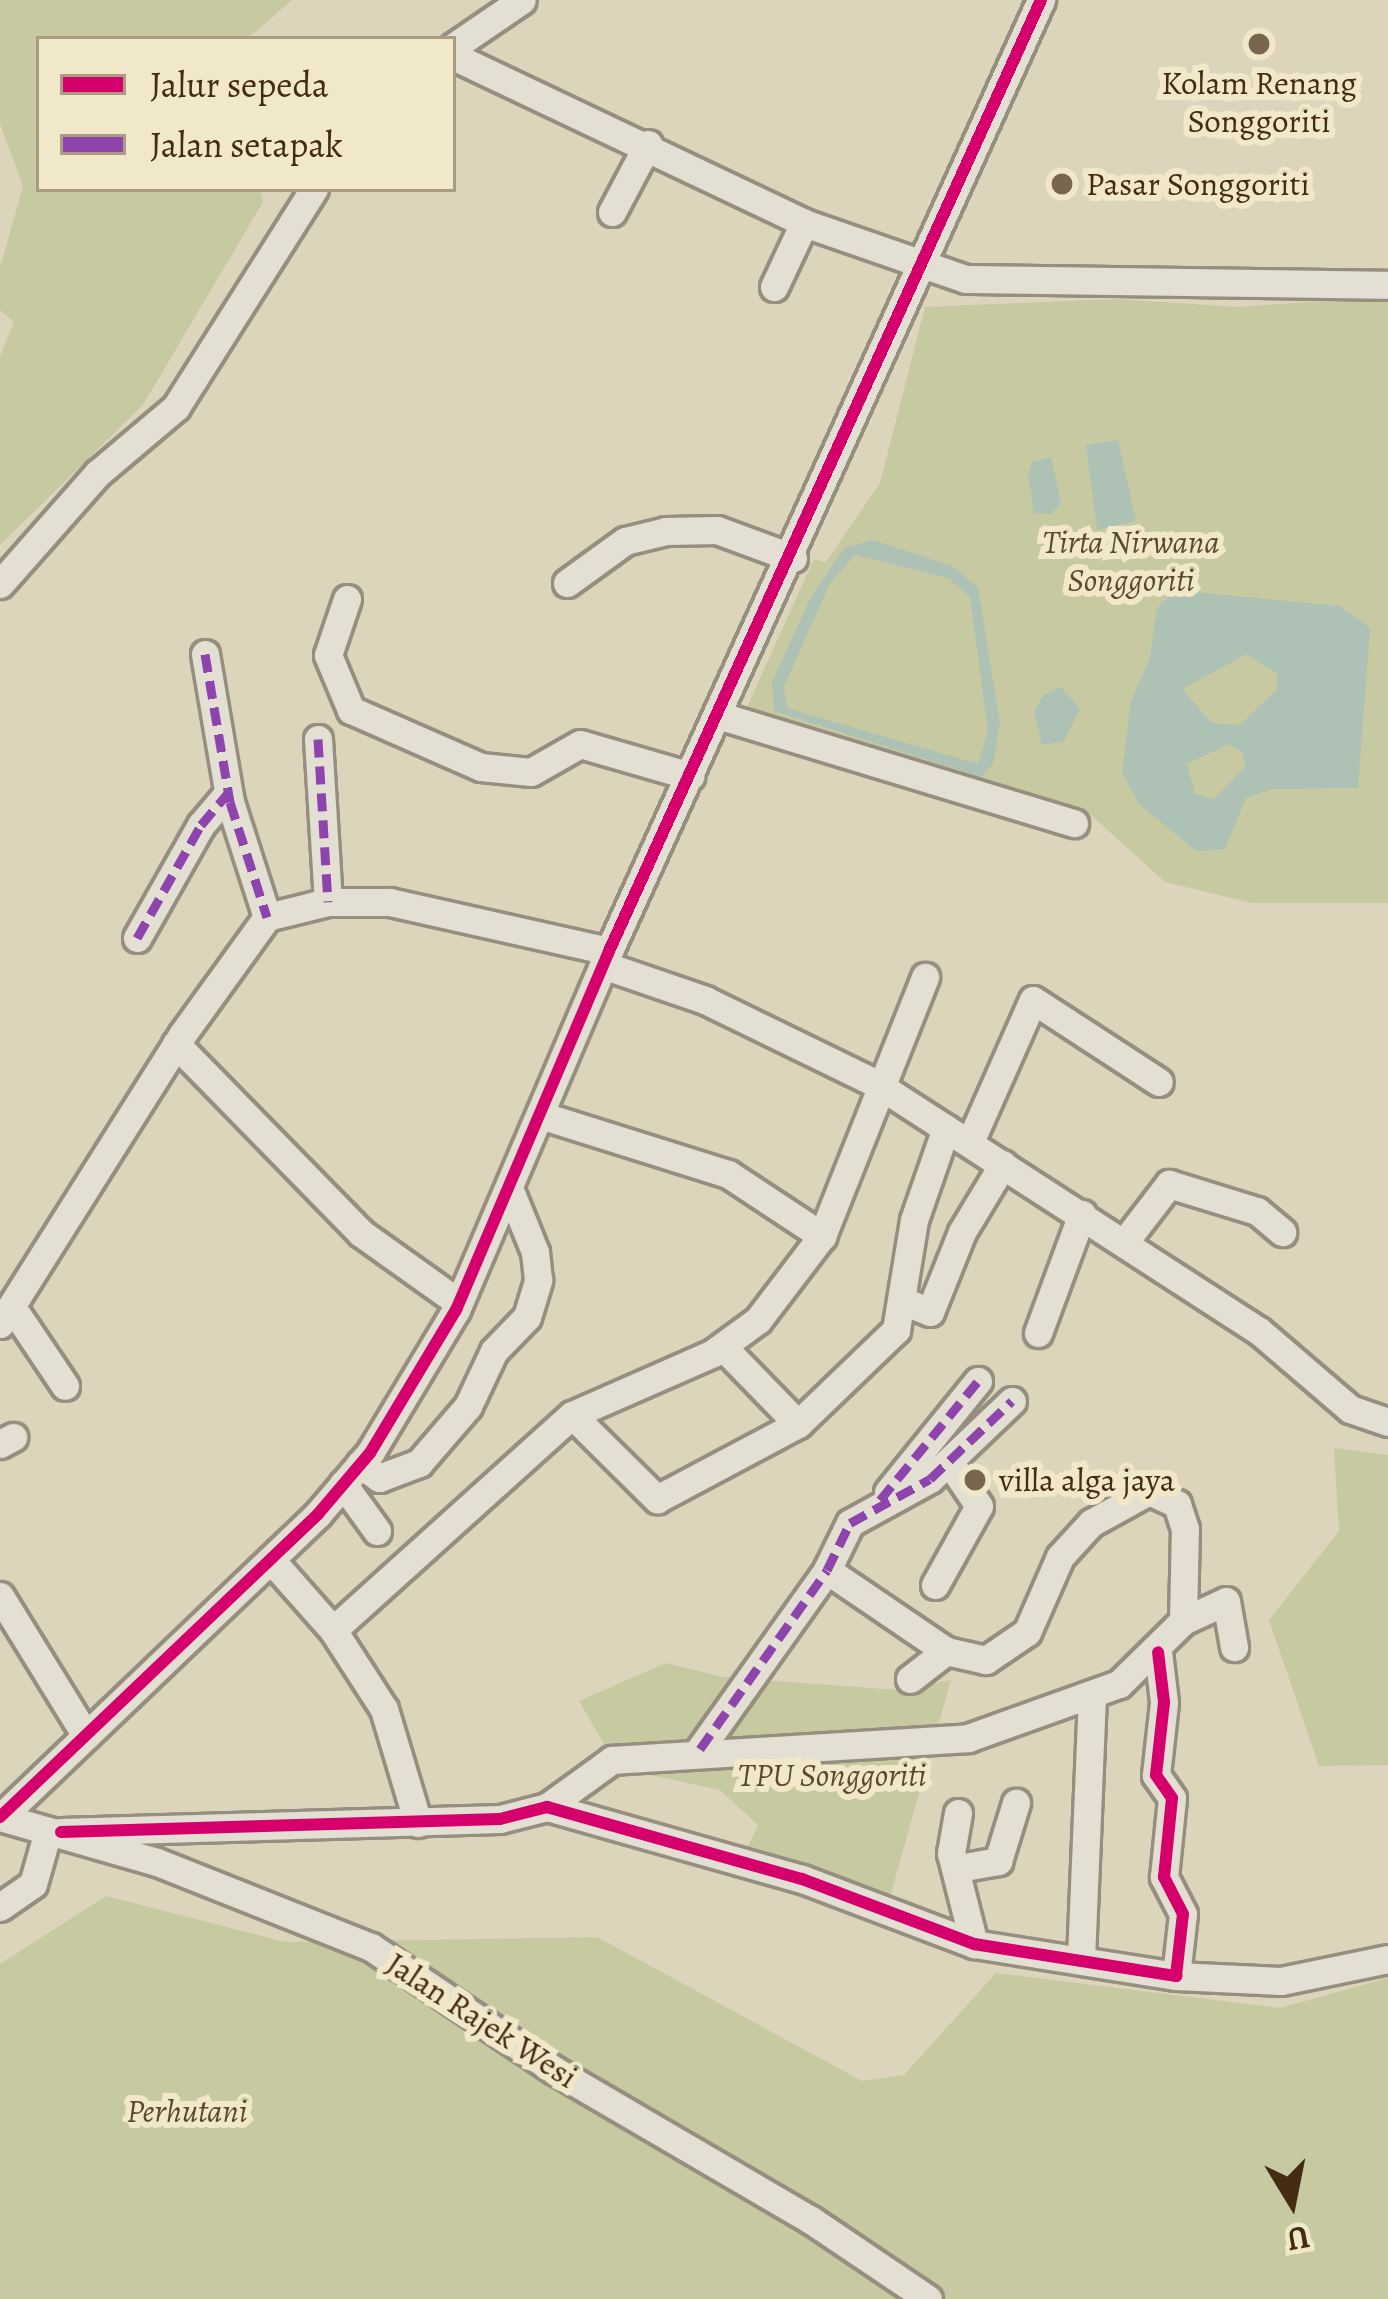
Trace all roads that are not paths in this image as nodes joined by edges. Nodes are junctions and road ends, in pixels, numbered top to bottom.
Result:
1 (522, 0) edge
2 (1041, 0) edge
3 (456, 45) edge
4 (456, 57) edge
5 (648, 144) junction
6 (312, 192) edge
7 (612, 212) dead end
8 (804, 223) junction
9 (920, 266) junction
10 (1387, 283) edge
11 (774, 287) dead end
12 (793, 558) junction
13 (567, 583) dead end
14 (0, 584) edge
15 (347, 599) dead end
16 (205, 654) dead end
17 (721, 716) junction
18 (318, 739) dead end
19 (690, 776) junction
20 (228, 794) junction
21 (1074, 824) dead end
22 (328, 902) junction
23 (267, 917) junction
24 (137, 938) dead end
25 (606, 958) junction
26 (925, 977) dead end
27 (176, 1044) junction
28 (1159, 1082) dead end
29 (877, 1084) junction
30 (543, 1116) junction
31 (958, 1135) junction
32 (1003, 1164) junction
33 (511, 1193) junction
34 (1082, 1214) junction
35 (1282, 1232) dead end
36 (822, 1236) junction
37 (1126, 1240) junction
38 (903, 1301) junction
39 (459, 1303) junction
40 (6, 1316) edge
41 (1038, 1334) dead end
42 (723, 1347) junction
43 (978, 1381) dead end
44 (64, 1386) dead end
45 (1012, 1401) dead end
46 (572, 1415) junction
47 (1388, 1422) edge
48 (798, 1424) junction
49 (950, 1463) junction
50 (351, 1474) junction
51 (872, 1508) junction
52 (377, 1531) dead end
53 (272, 1560) junction
54 (827, 1570) junction
55 (935, 1585) dead end
56 (0, 1596) edge
57 (1183, 1621) junction
58 (333, 1630) junction
59 (1234, 1647) dead end
60 (946, 1651) junction
61 (1158, 1652) junction
62 (910, 1678) dead end
63 (1092, 1694) junction
64 (86, 1736) junction
65 (700, 1749) junction
66 (1016, 1803) dead end
67 (547, 1807) junction
68 (958, 1813) dead end
69 (1, 1817) edge
70 (418, 1823) junction
71 (54, 1832) junction
72 (959, 1868) junction
73 (0, 1907) edge
74 (974, 1944) junction
75 (1082, 1958) junction
76 (1388, 1959) edge
77 (1176, 1976) junction
78 (928, 2299) edge

1 - 3 street
2 - 9 street
4 - 5 street
5 - 7 street
5 - 8 street
6 - 14 street
8 - 9 street
8 - 11 street
9 - 10 street
9 - 12 street
12 - 13 street
12 - 17 street
15 - 19 street
16 - 20 street
17 - 19 street
17 - 21 street
18 - 22 street
19 - 25 street
20 - 23 street
20 - 24 street
22 - 23 street
22 - 25 street
23 - 27 street
25 - 29 street
25 - 30 street
26 - 29 street
27 - 39 street
27 - 40 street
28 - 31 street
29 - 31 street
29 - 36 street
30 - 33 street
30 - 36 street
31 - 32 street
31 - 38 street
32 - 34 street
32 - 38 street
33 - 39 street
33 - 50 street
34 - 37 street
34 - 41 street
35 - 37 street
36 - 42 street
37 - 47 street
38 - 48 street
39 - 50 street
40 - 44 street
42 - 46 street
42 - 48 street
43 - 51 street
45 - 49 street
46 - 48 street
46 - 58 street
49 - 51 street
49 - 55 street
50 - 52 street
50 - 53 street
51 - 54 street
53 - 58 street
53 - 64 street
54 - 60 street
54 - 65 street
56 - 64 street
57 - 59 street
57 - 60 street
57 - 61 street
58 - 70 street
60 - 62 street
61 - 63 street
61 - 77 street
63 - 65 street
63 - 75 street
64 - 69 street
65 - 67 street
66 - 72 street
67 - 70 street
67 - 74 street
68 - 72 street
69 - 71 street, Jalan Rajek Wesi
70 - 71 street
71 - 73 street
71 - 78 street, Jalan Rajek Wesi
72 - 74 street
74 - 75 street
75 - 77 street
76 - 77 street

